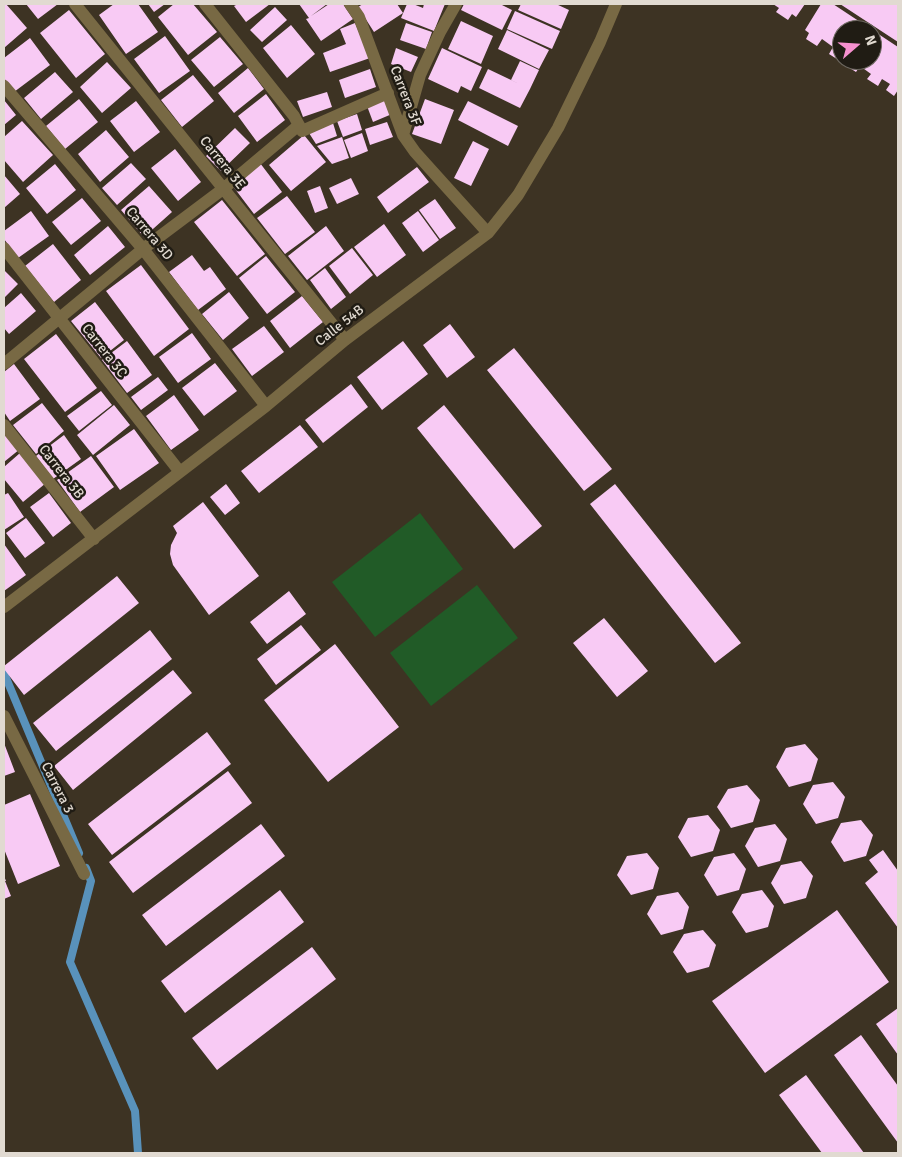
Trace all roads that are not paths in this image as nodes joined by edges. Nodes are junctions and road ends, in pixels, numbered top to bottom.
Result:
1 (75, 4) edge
2 (205, 4) edge
3 (350, 4) edge
4 (456, 4) edge
5 (616, 4) edge
6 (4, 86) edge
7 (388, 93) junction
8 (301, 128) junction
9 (403, 135) junction
10 (223, 189) junction
11 (488, 233) junction
12 (4, 248) edge
13 (143, 249) junction
14 (59, 317) junction
15 (345, 340) junction
16 (4, 364) edge
17 (266, 406) junction
18 (4, 425) edge
19 (180, 472) junction
20 (94, 539) junction
21 (4, 608) edge
22 (4, 716) edge
23 (84, 874) dead end

1 - 10 street, Carrera 3E
2 - 8 street
3 - 7 street, Carrera 3F
4 - 9 street
5 - 11 street, Calle 54B
6 - 13 street, Carrera 3D
7 - 8 street
7 - 9 street, Carrera 3F
8 - 10 street
9 - 11 street, Carrera 3F
10 - 13 street
10 - 15 street, Carrera 3E
11 - 15 street, Calle 54B
12 - 14 street, Carrera 3C
13 - 14 street
13 - 17 street, Carrera 3D
14 - 16 street
14 - 19 street, Carrera 3C
15 - 17 street, Calle 54B
17 - 19 street, Calle 54B
18 - 20 street, Carrera 3B
19 - 20 street, Calle 54B
20 - 21 street, Calle 54B
22 - 23 street, Carrera 3

